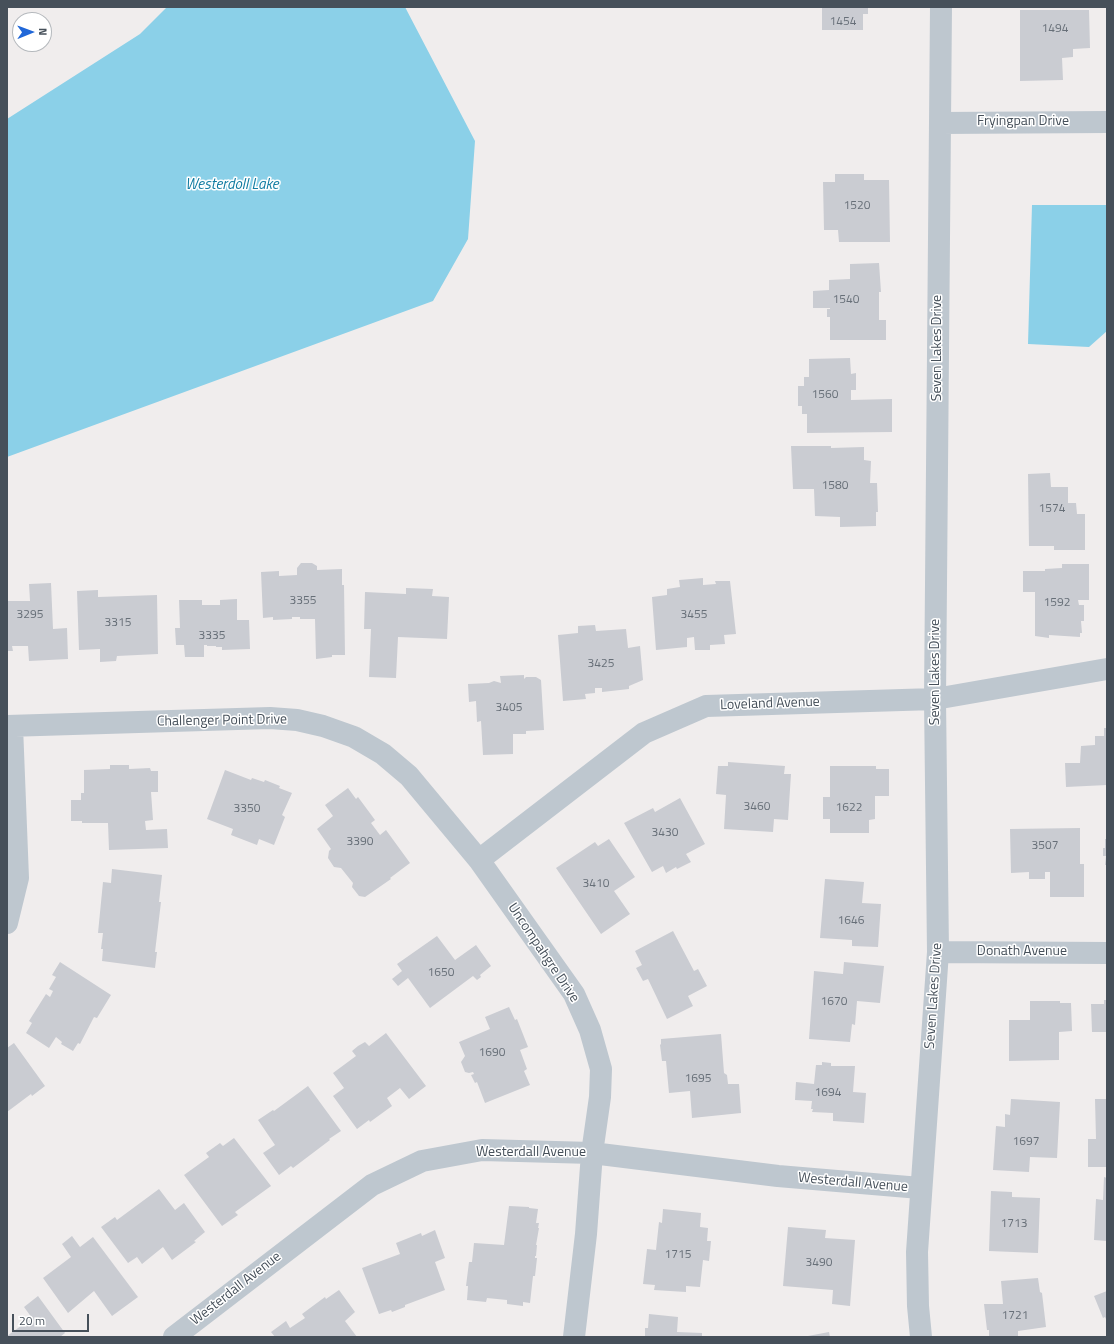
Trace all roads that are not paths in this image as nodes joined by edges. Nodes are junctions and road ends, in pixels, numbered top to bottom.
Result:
1 (941, 7) edge
2 (1107, 122) edge
3 (940, 123) junction
4 (1107, 669) edge
5 (935, 699) junction
6 (9, 726) edge
7 (479, 860) junction
8 (7, 923) edge
9 (938, 952) junction
10 (1107, 953) edge
11 (592, 1153) junction
12 (920, 1188) junction
13 (174, 1337) edge
14 (574, 1337) edge
15 (921, 1337) edge

1 - 3 street, Seven Lakes Drive
2 - 3 street, Fryingpan Drive
3 - 5 street, Seven Lakes Drive
4 - 5 street, Loveland Avenue
5 - 7 street, Loveland Avenue
5 - 9 street, Seven Lakes Drive
6 - 7 street, Challenger Point Drive
6 - 8 street
7 - 11 street, Uncompahgre Drive
9 - 10 street, Donath Avenue
9 - 12 street, Seven Lakes Drive
11 - 12 street, Westerdall Avenue
11 - 13 street, Westerdall Avenue
11 - 14 street, Uncompahgre Drive
12 - 15 street, Seven Lakes Drive

